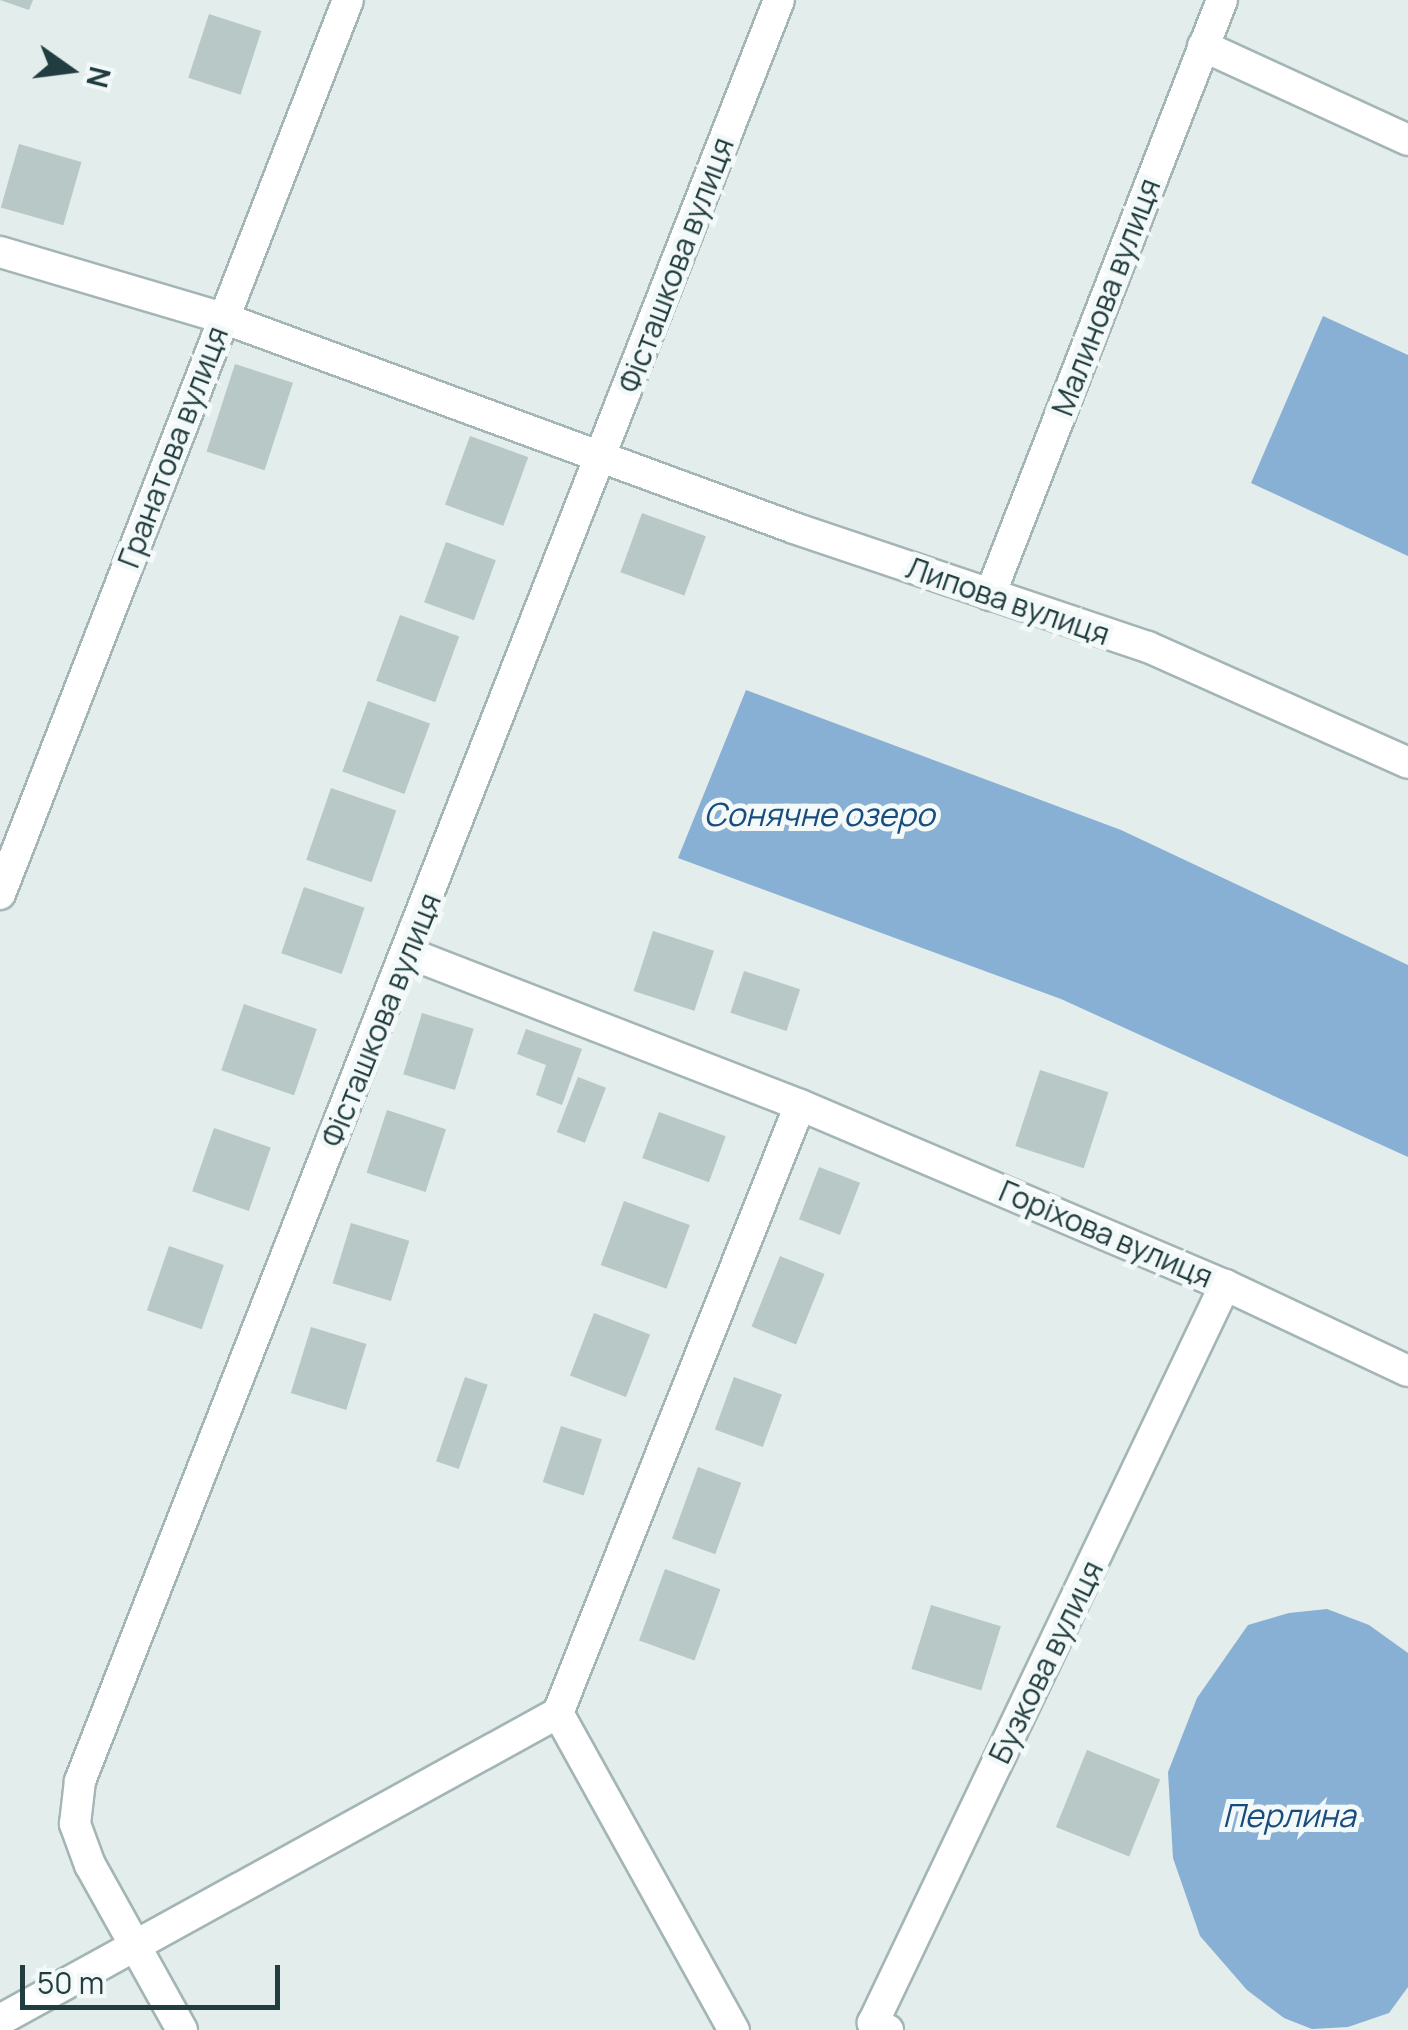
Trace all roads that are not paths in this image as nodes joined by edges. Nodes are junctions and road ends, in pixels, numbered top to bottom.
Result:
1 (348, 0) edge
2 (779, 0) edge
3 (1222, 0) edge
4 (1203, 46) junction
5 (1408, 140) edge
6 (0, 252) edge
7 (223, 318) junction
8 (601, 456) junction
9 (990, 595) junction
10 (1408, 763) edge
11 (0, 894) edge
12 (408, 953) junction
13 (800, 1105) junction
14 (1225, 1285) junction
15 (1408, 1371) edge
16 (558, 1714) junction
17 (137, 1942) junction
18 (0, 2020) edge
19 (182, 2030) edge
20 (734, 2030) edge
21 (888, 2030) edge

1 - 7 street, Гранатова вулиця
2 - 8 street, Фісташкова вулиця
3 - 4 street, Малинова вулиця
4 - 5 street
4 - 9 street, Малинова вулиця
6 - 7 street, Липова вулиця
7 - 8 street, Липова вулиця
7 - 11 street, Гранатова вулиця
8 - 9 street, Липова вулиця
8 - 12 street, Фісташкова вулиця
9 - 10 street, Липова вулиця
12 - 13 street, Горіхова вулиця
12 - 17 street, Фісташкова вулиця
13 - 14 street, Горіхова вулиця
13 - 16 street
14 - 15 street, Горіхова вулиця
14 - 21 street, Бузкова вулиця
16 - 17 street
16 - 20 street
17 - 18 street
17 - 19 street, Фісташкова вулиця

